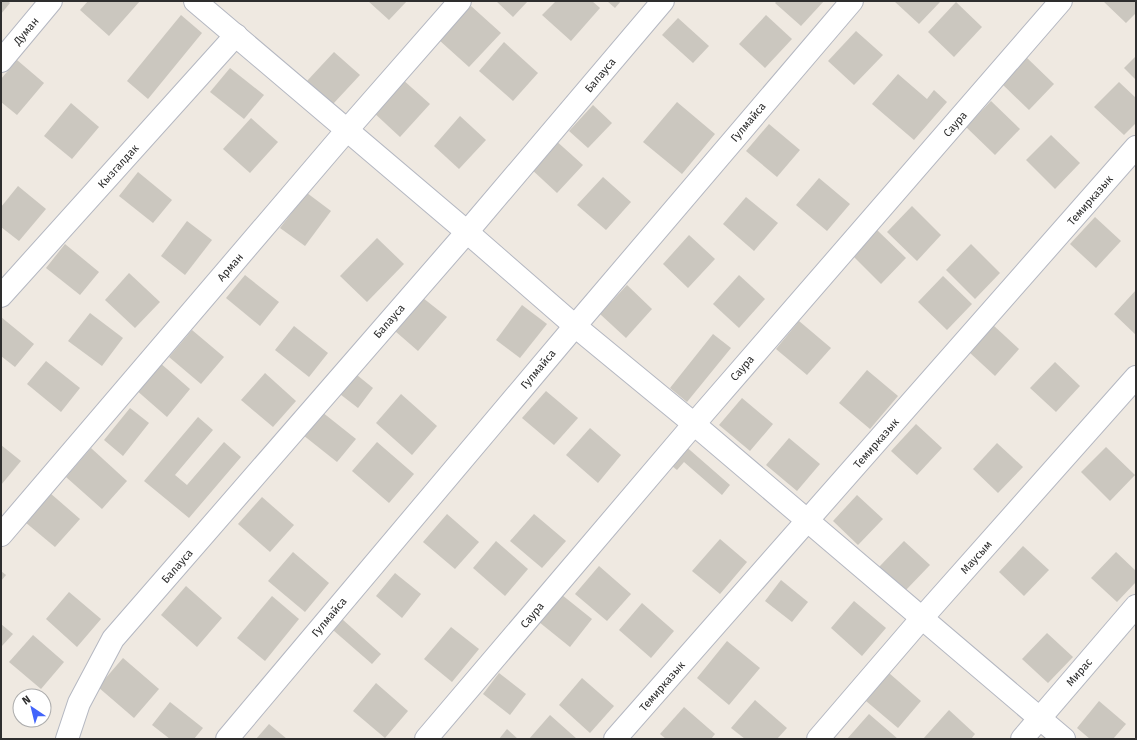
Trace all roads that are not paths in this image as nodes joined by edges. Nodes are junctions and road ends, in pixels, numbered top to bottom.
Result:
1 (51, 1) edge
2 (460, 1) edge
3 (662, 1) edge
4 (852, 1) edge
5 (1061, 1) edge
6 (202, 3) edge
7 (236, 35) junction
8 (1, 61) edge
9 (347, 130) junction
10 (1136, 147) edge
11 (467, 232) junction
12 (1, 296) edge
13 (575, 326) junction
14 (1136, 377) edge
15 (694, 424) junction
16 (808, 521) junction
17 (1, 534) edge
18 (1136, 606) edge
19 (922, 618) junction
20 (1039, 718) junction
21 (67, 739) edge
22 (227, 739) edge
23 (426, 739) edge
24 (615, 739) edge
25 (818, 739) edge
26 (1022, 739) edge
27 (1064, 739) edge

1 - 8 street, Думан
2 - 9 street, Арман
3 - 11 street, Балауса
4 - 13 street, Гулмайса
5 - 15 street, Саура
6 - 7 street
7 - 9 street
7 - 12 street, Кызгалдак
9 - 11 street
9 - 17 street, Арман
10 - 16 street, Темирказык
11 - 13 street
11 - 21 street, Балауса
13 - 15 street
13 - 22 street, Гулмайса
14 - 19 street, Маусым
15 - 16 street
15 - 23 street, Саура
16 - 19 street
16 - 24 street, Темирказык
18 - 20 street, Мирас
19 - 20 street
19 - 25 street, Маусым
20 - 26 street, Мирас
20 - 27 street

